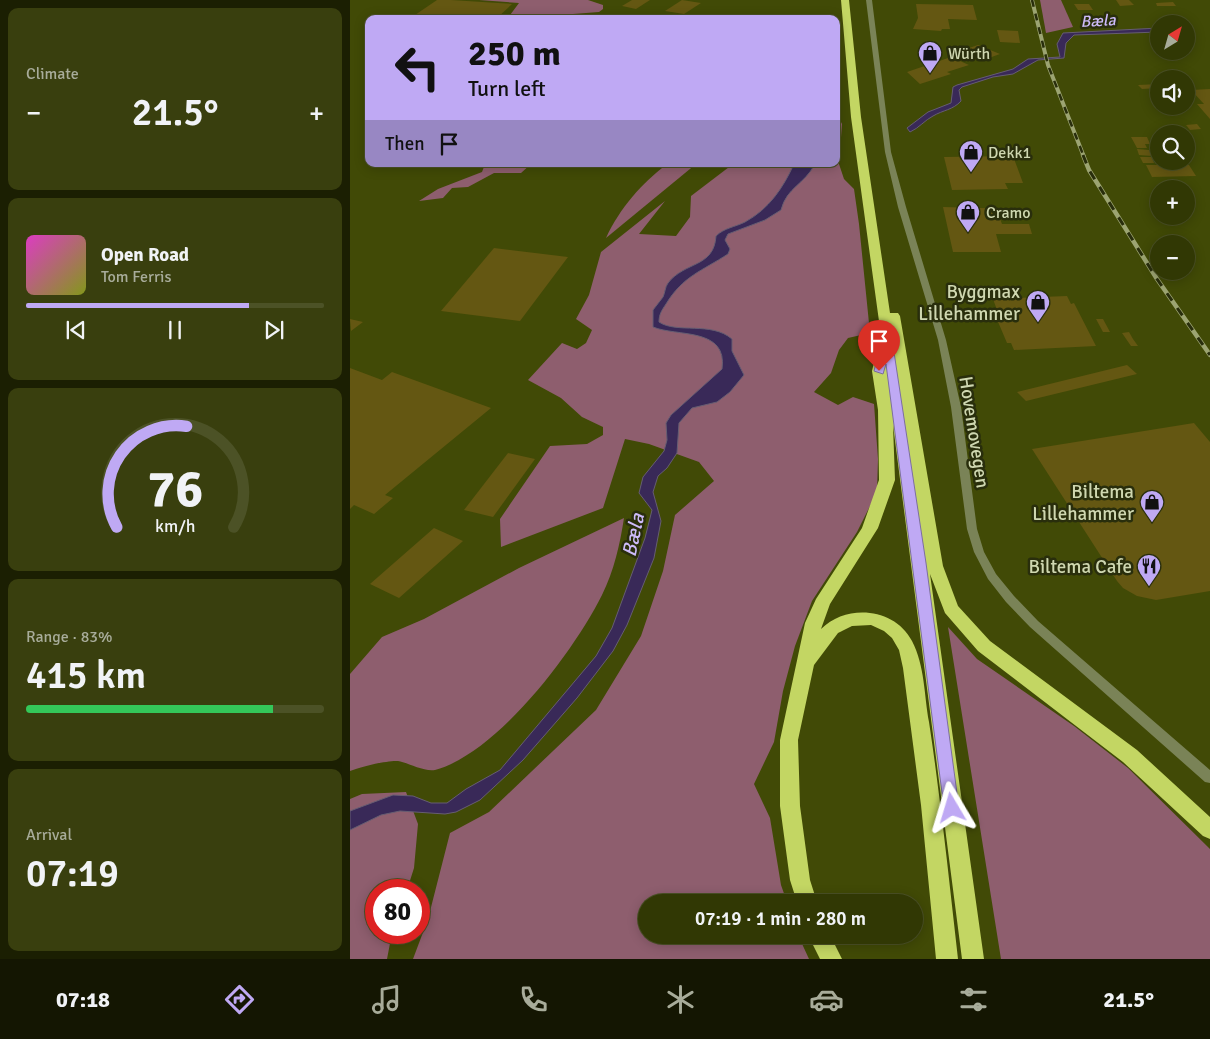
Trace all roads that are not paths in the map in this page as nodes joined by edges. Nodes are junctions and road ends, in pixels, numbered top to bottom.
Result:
1 (845, 0) edge
2 (869, 0) edge
3 (874, 244) junction
4 (887, 339) junction
5 (805, 665) junction
6 (1210, 778) edge
7 (1210, 830) edge
8 (804, 894) edge
9 (824, 944) edge
10 (831, 959) edge
11 (947, 959) edge
12 (973, 959) edge

1 - 3 highway
2 - 6 street, Hovemovegen
3 - 4 highway
3 - 7 highway
4 - 5 highway
4 - 12 highway
5 - 8 highway
5 - 11 highway
9 - 10 highway

